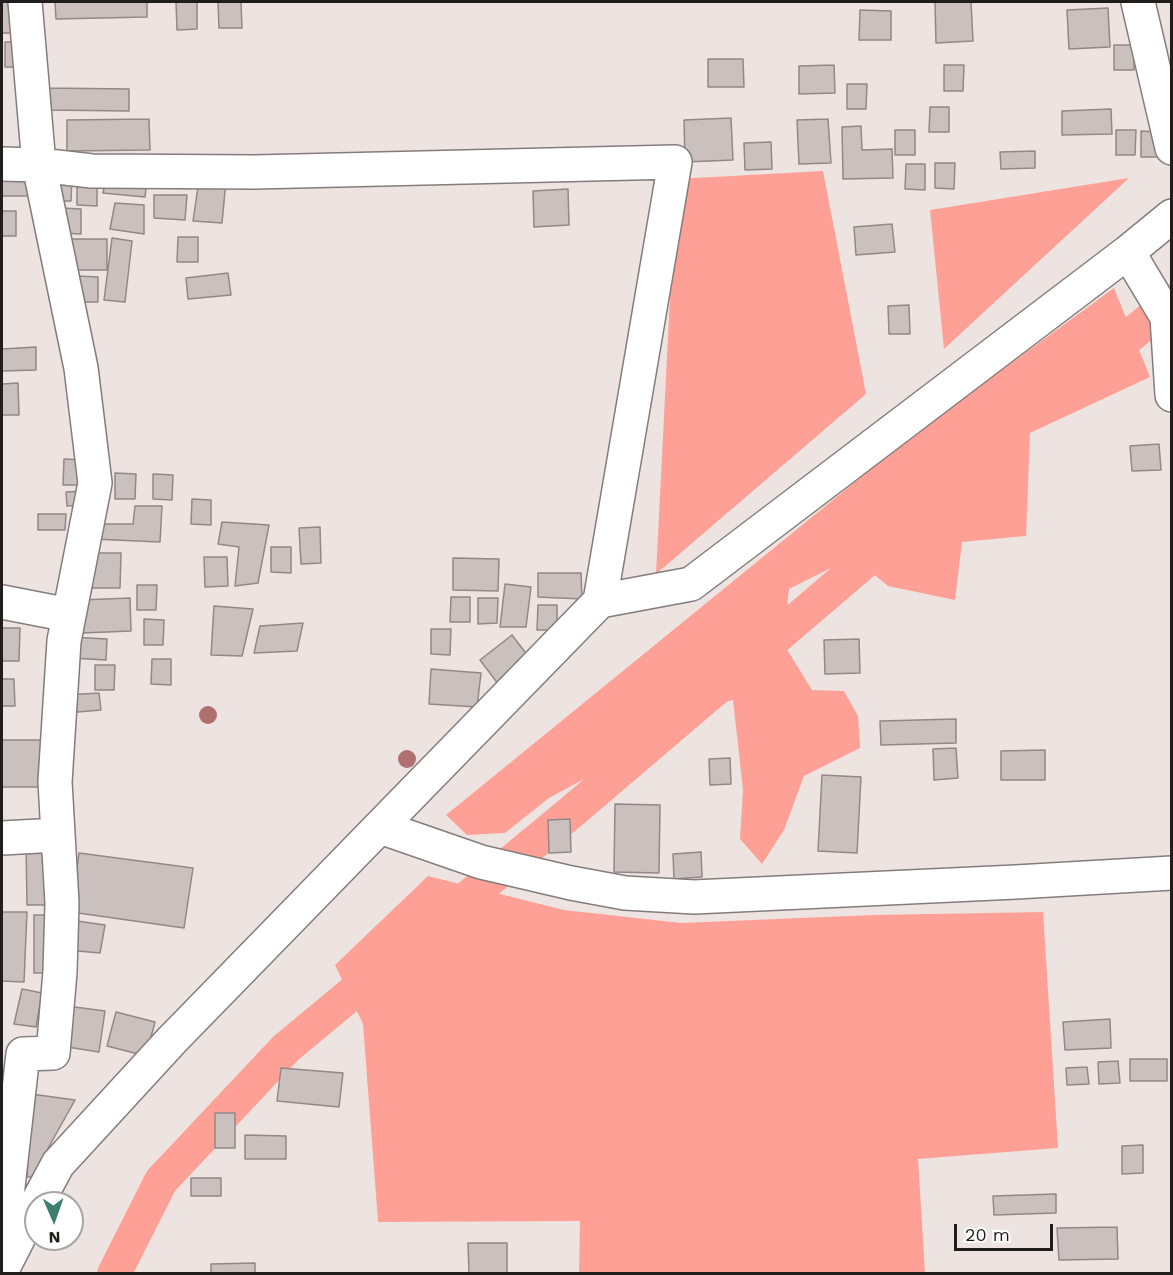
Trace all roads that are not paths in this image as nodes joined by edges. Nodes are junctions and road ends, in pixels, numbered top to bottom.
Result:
1 (25, 2) edge
2 (1138, 2) edge
3 (1172, 148) edge
4 (2, 164) edge
5 (39, 165) junction
6 (1172, 216) edge
7 (1128, 252) junction
8 (1172, 395) edge
9 (600, 601) junction
10 (2, 602) edge
11 (69, 615) junction
12 (380, 828) junction
13 (58, 836) junction
14 (2, 838) edge
15 (1172, 873) edge
16 (43, 1191) edge
17 (24, 1227) edge
18 (2, 1240) edge
19 (2, 1270) edge

1 - 5 street
2 - 3 street
4 - 5 street
5 - 9 street
5 - 11 street
6 - 7 street
7 - 8 street
7 - 9 street
9 - 12 street
10 - 11 street
11 - 13 street
12 - 15 street
12 - 16 street
13 - 14 street
13 - 18 street
17 - 19 street

